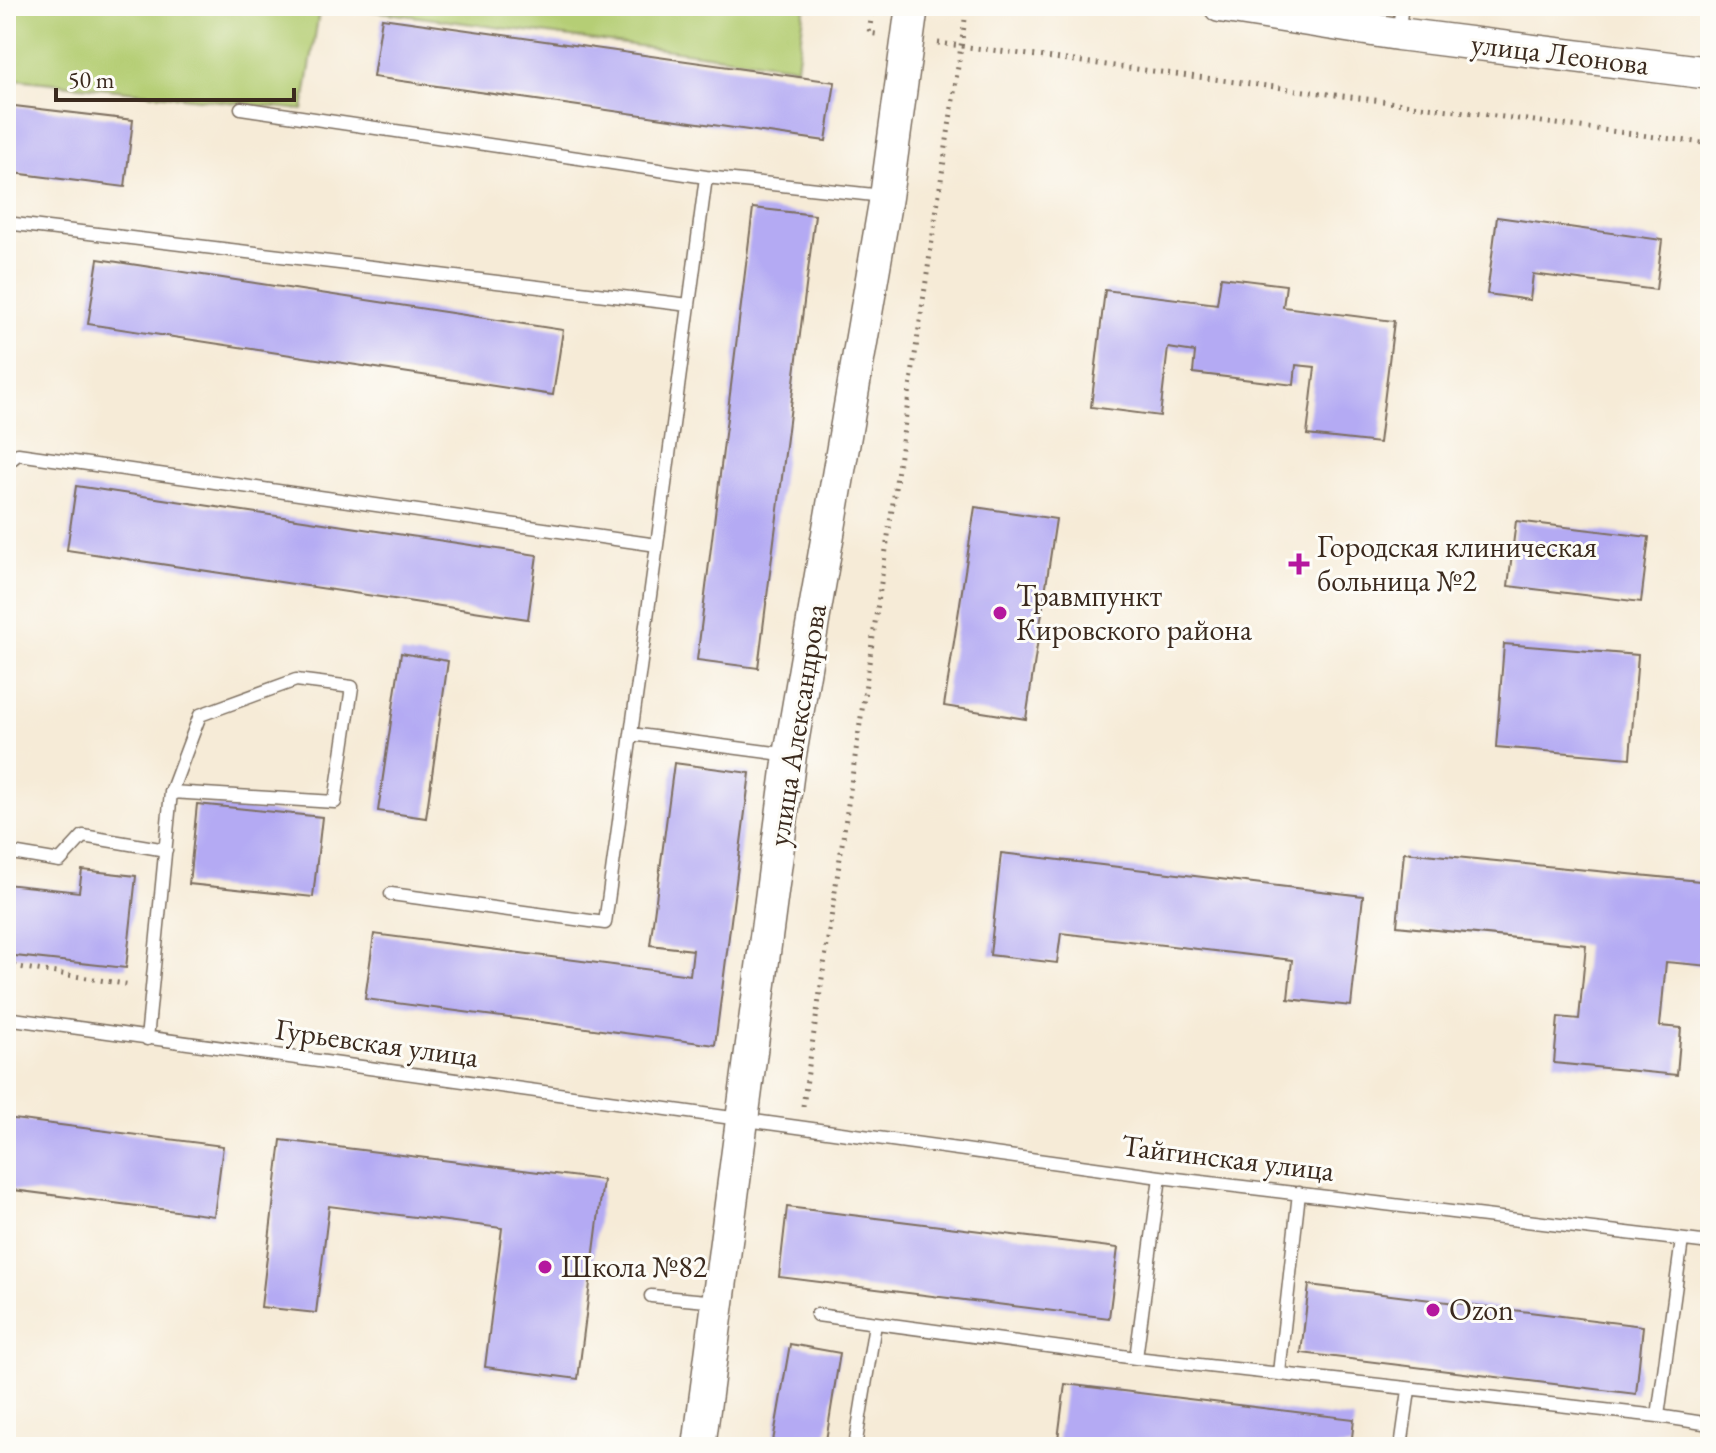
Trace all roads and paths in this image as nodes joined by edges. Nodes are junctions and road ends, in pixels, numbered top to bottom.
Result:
1 (873, 6) edge
2 (912, 6) edge
3 (967, 6) edge
4 (1220, 6) edge
5 (1400, 20) edge
6 (869, 33) dead end
7 (962, 45) junction
8 (1710, 73) edge
9 (241, 108) dead end
10 (1710, 144) edge
11 (706, 177) junction
12 (886, 197) junction
13 (6, 223) edge
14 (689, 305) junction
15 (6, 464) edge
16 (657, 545) junction
17 (631, 734) junction
18 (790, 755) junction
19 (171, 792) junction
20 (166, 850) junction
21 (6, 852) edge
22 (391, 894) dead end
23 (6, 965) edge
24 (152, 988) junction
25 (6, 1018) edge
26 (147, 1039) junction
27 (741, 1118) junction
28 (800, 1127) junction
29 (1160, 1177) junction
30 (1299, 1193) junction
31 (1682, 1240) junction
32 (1710, 1243) edge
33 (651, 1296) dead end
34 (718, 1302) junction
35 (817, 1315) dead end
36 (875, 1324) junction
37 (1136, 1358) junction
38 (1279, 1373) junction
39 (1409, 1390) junction
40 (1658, 1416) junction
41 (1710, 1424) edge
42 (699, 1447) edge
43 (855, 1447) edge
44 (1401, 1447) edge

1 - 6 path
2 - 12 street, улица Александрова
3 - 7 path
4 - 5 street, улица Леонова
5 - 8 street, улица Леонова
7 - 10 path
7 - 28 path
9 - 11 lane
11 - 12 lane
11 - 14 lane
12 - 18 street, улица Александрова
13 - 14 lane
14 - 16 lane
15 - 16 lane
16 - 17 lane
17 - 18 lane
17 - 22 lane
18 - 27 street, улица Александрова
19 - 19 lane
19 - 20 lane
20 - 21 lane
20 - 24 lane
23 - 24 path
24 - 26 lane
25 - 26 lane, Гурьевская улица
26 - 27 lane, Гурьевская улица
27 - 28 lane, Тайгинская улица
27 - 34 street, улица Александрова
28 - 29 lane, Тайгинская улица
29 - 30 lane, Тайгинская улица
29 - 37 lane
30 - 31 lane, Тайгинская улица
30 - 38 lane
31 - 32 lane, Тайгинская улица
31 - 40 lane
33 - 34 lane
34 - 42 street, улица Александрова
35 - 36 lane
36 - 37 lane
36 - 43 lane
37 - 38 lane
38 - 39 lane
39 - 40 lane
39 - 44 lane
40 - 41 lane

